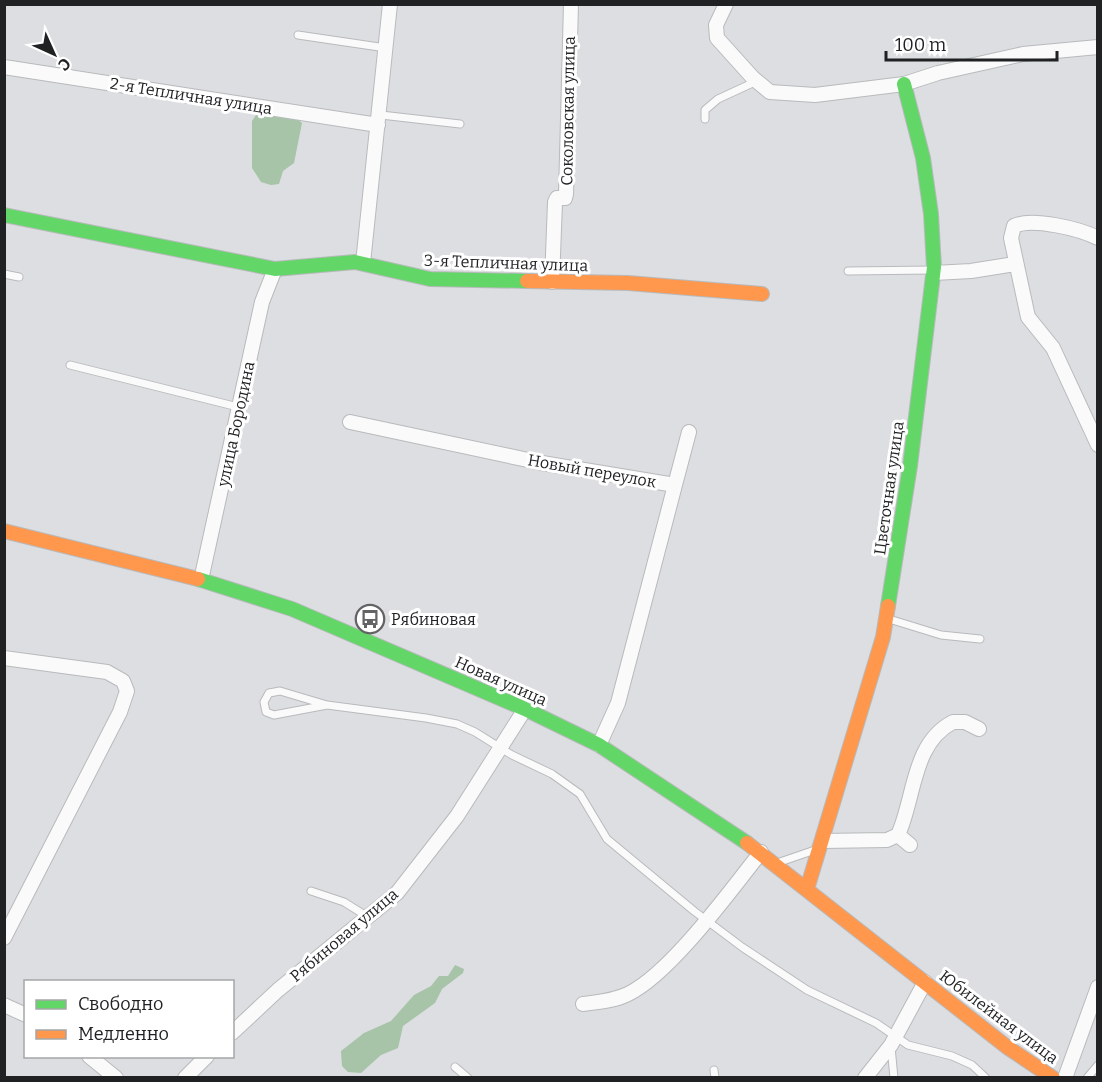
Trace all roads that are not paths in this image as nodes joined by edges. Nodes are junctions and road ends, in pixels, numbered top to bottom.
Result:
1 (390, 4) edge
2 (571, 4) edge
3 (726, 4) edge
4 (298, 35) dead end
5 (1098, 47) edge
6 (386, 48) junction
7 (4, 67) edge
8 (757, 81) junction
9 (904, 84) junction
10 (705, 119) dead end
11 (379, 120) junction
12 (460, 124) dead end
13 (4, 215) edge
14 (1098, 238) edge
15 (363, 263) junction
16 (1015, 264) junction
17 (274, 269) junction
18 (848, 271) dead end
19 (934, 272) junction
20 (4, 274) edge
21 (19, 277) dead end
22 (552, 282) junction
23 (762, 294) dead end
24 (70, 365) dead end
25 (238, 407) junction
26 (1092, 420) edge
27 (350, 422) dead end
28 (690, 432) dead end
29 (1098, 445) edge
30 (675, 485) junction
31 (4, 531) edge
32 (201, 580) junction
33 (886, 618) junction
34 (980, 639) dead end
35 (4, 658) edge
36 (327, 705) junction
37 (525, 709) junction
38 (979, 729) dead end
39 (599, 745) junction
40 (501, 747) junction
41 (898, 835) junction
42 (821, 845) junction
43 (910, 845) dead end
44 (761, 852) junction
45 (775, 864) junction
46 (807, 889) junction
47 (311, 891) dead end
48 (370, 918) junction
49 (705, 920) junction
50 (4, 938) edge
51 (925, 982) junction
52 (1098, 987) edge
53 (583, 1004) dead end
54 (4, 1005) edge
55 (24, 1014) edge
56 (234, 1031) edge
57 (893, 1041) junction
58 (92, 1058) edge
59 (205, 1058) edge
60 (1098, 1065) edge
61 (454, 1067) dead end
62 (116, 1077) edge
63 (185, 1077) edge
64 (468, 1077) edge
65 (865, 1077) edge
66 (894, 1077) edge
67 (986, 1077) edge
68 (1053, 1077) edge
69 (1065, 1077) edge
70 (1087, 1077) edge

1 - 6 street
2 - 22 street, Соколовская улица
3 - 8 street
4 - 6 lane
5 - 9 street
6 - 11 street
7 - 11 street, 2-я Тепличная улица
8 - 9 street
8 - 10 lane
9 - 19 street, Цветочная улица
11 - 12 lane
11 - 15 street
13 - 17 street, 3-я Тепличная улица
14 - 16 street
15 - 17 street, 3-я Тепличная улица
15 - 22 street, 3-я Тепличная улица
16 - 19 street
16 - 26 street
17 - 25 street, улица Бородина
18 - 19 lane
19 - 33 street, Цветочная улица
20 - 21 lane
22 - 23 street, 3-я Тепличная улица
24 - 25 lane
25 - 32 street, улица Бородина
26 - 29 street
27 - 30 street, Новый переулок
28 - 30 street
30 - 39 street, Новый переулок
31 - 32 street, Новая улица
32 - 37 street, Новая улица
33 - 34 lane
33 - 42 street, Цветочная улица
35 - 50 street
36 - 36 lane
36 - 40 lane
37 - 39 street, Новая улица
37 - 40 street, Рябиновая улица
38 - 41 street
39 - 44 street, Новая улица
40 - 48 street, Рябиновая улица
40 - 49 lane
41 - 42 street
41 - 43 street
42 - 45 lane
42 - 46 street, Цветочная улица
44 - 45 street, Новая улица
44 - 49 street
45 - 46 street, Новая улица
46 - 51 street, Новая улица
47 - 48 lane
48 - 56 street, Рябиновая улица
49 - 53 street
49 - 57 lane
51 - 57 street
51 - 68 street, Юбилейная улица
52 - 69 street
54 - 55 street
57 - 65 street
57 - 66 lane
57 - 67 lane
58 - 62 street
59 - 63 street
60 - 70 lane
61 - 64 lane

